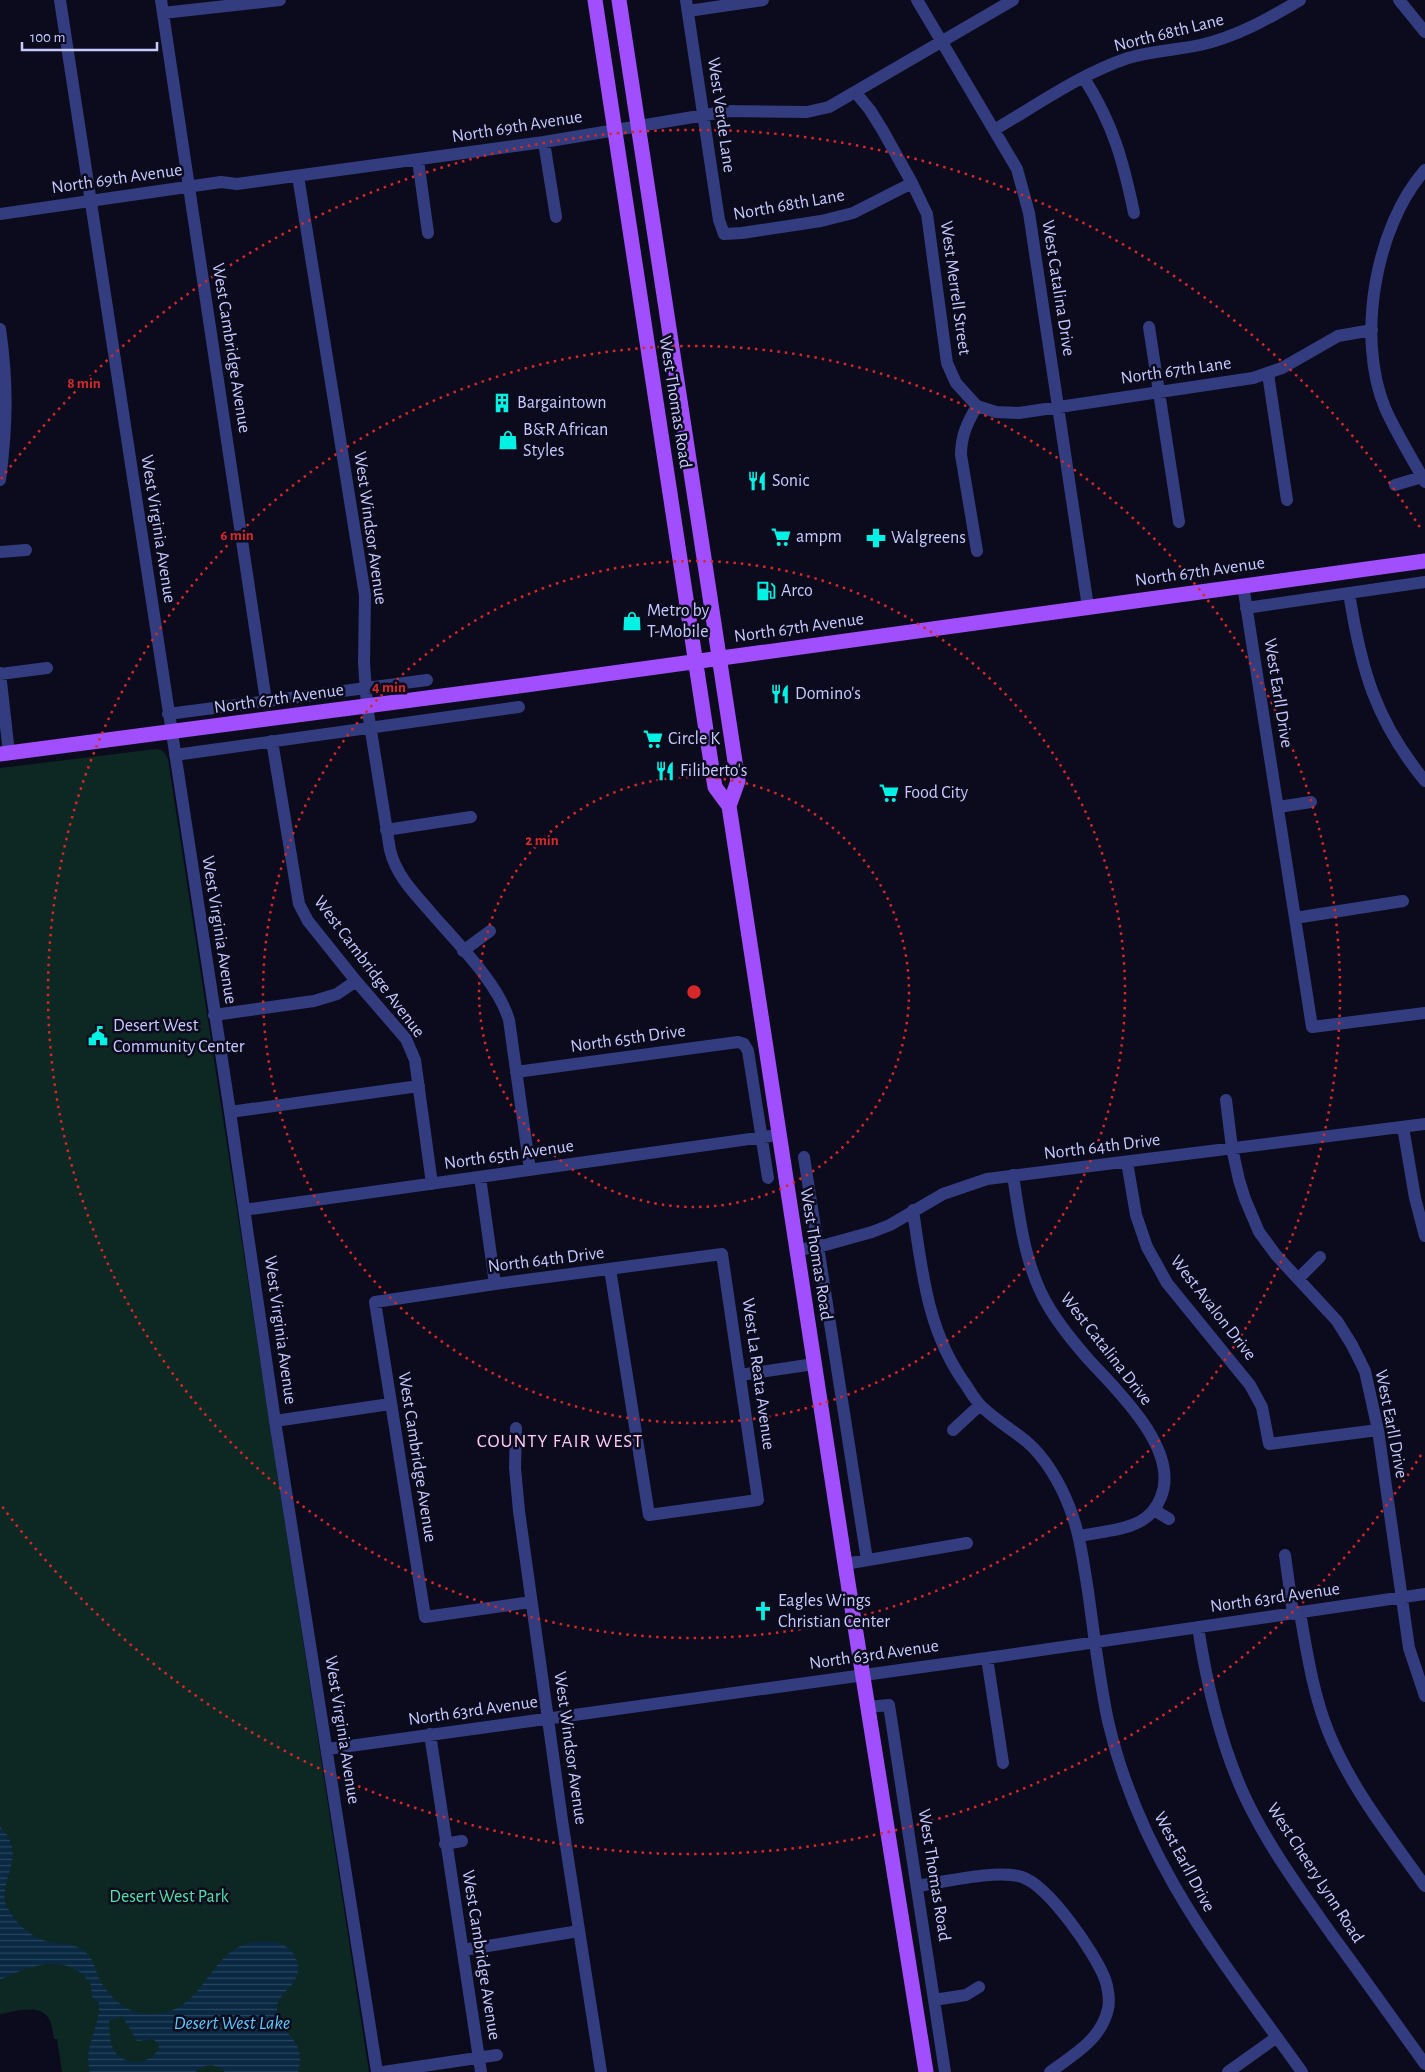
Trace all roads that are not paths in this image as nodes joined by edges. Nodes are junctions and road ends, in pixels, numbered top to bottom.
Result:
1 (60, 0) edge
2 (161, 0) edge
3 (280, 0) edge
4 (596, 0) edge
5 (619, 0) edge
6 (764, 0) edge
7 (918, 0) edge
8 (1013, 0) edge
9 (1300, 0) edge
10 (1398, 0) edge
11 (687, 6) edge
12 (163, 14) junction
13 (1425, 32) edge
14 (943, 42) junction
15 (628, 60) junction
16 (605, 63) junction
17 (1084, 78) junction
18 (856, 93) junction
19 (704, 115) junction
20 (638, 125) junction
21 (615, 130) junction
22 (994, 130) junction
23 (544, 142) junction
24 (418, 160) junction
25 (1425, 170) edge
26 (298, 176) junction
27 (912, 183) junction
28 (189, 187) junction
29 (90, 200) junction
30 (1134, 213) dead end
31 (0, 214) edge
32 (556, 217) dead end
33 (428, 233) dead end
34 (724, 234) joint
35 (1149, 327) dead end
36 (0, 329) edge
37 (1372, 330) junction
38 (1268, 374) junction
39 (1159, 391) junction
40 (978, 406) junction
41 (1058, 407) junction
42 (1424, 479) edge
43 (0, 480) edge
44 (1395, 485) dead end
45 (1287, 500) dead end
46 (1179, 522) dead end
47 (26, 550) dead end
48 (977, 551) dead end
49 (0, 552) edge
50 (1425, 561) edge
51 (1425, 582) edge
52 (1243, 585) junction
53 (1349, 593) junction
54 (1088, 607) junction
55 (1246, 608) junction
56 (718, 658) junction
57 (695, 661) junction
58 (47, 668) dead end
59 (0, 674) edge
60 (427, 680) dead end
61 (366, 688) junction
62 (266, 701) junction
63 (367, 706) junction
64 (519, 707) dead end
65 (168, 714) junction
66 (370, 728) junction
67 (171, 732) junction
68 (272, 741) junction
69 (5, 753) edge
70 (175, 754) junction
71 (1425, 781) edge
72 (1311, 802) dead end
73 (729, 806) junction
74 (1278, 807) junction
75 (471, 817) dead end
76 (386, 830) junction
77 (1404, 901) dead end
78 (1296, 918) junction
79 (490, 931) dead end
80 (463, 950) junction
81 (356, 982) junction
82 (1425, 1013) edge
83 (214, 1015) junction
84 (516, 1072) junction
85 (419, 1086) junction
86 (1226, 1100) dead end
87 (230, 1112) junction
88 (1425, 1124) edge
89 (1403, 1127) junction
90 (778, 1135) junction
91 (762, 1137) junction
92 (1232, 1148) junction
93 (804, 1157) dead end
94 (1127, 1162) junction
95 (530, 1170) junction
96 (1014, 1175) junction
97 (480, 1177) junction
98 (768, 1178) dead end
99 (432, 1184) junction
100 (244, 1210) junction
101 (913, 1210) junction
102 (1425, 1236) edge
103 (818, 1247) junction
104 (796, 1250) junction
105 (722, 1254) joint
106 (1320, 1258) dead end
107 (610, 1269) junction
108 (1298, 1279) junction
109 (495, 1284) junction
110 (374, 1302) joint
111 (814, 1364) junction
112 (740, 1375) junction
113 (390, 1404) junction
114 (980, 1405) junction
115 (275, 1421) junction
116 (516, 1428) dead end
117 (953, 1430) dead end
118 (1378, 1430) junction
119 (1154, 1510) junction
120 (1170, 1519) dead end
121 (1080, 1536) junction
122 (967, 1543) dead end
123 (1285, 1555) dead end
124 (866, 1560) junction
125 (845, 1564) junction
126 (1425, 1594) edge
127 (1402, 1598) junction
128 (531, 1602) junction
129 (1297, 1614) junction
130 (1198, 1626) junction
131 (1095, 1642) junction
132 (987, 1658) junction
133 (862, 1674) junction
134 (1425, 1696) edge
135 (868, 1707) junction
136 (548, 1718) junction
137 (430, 1734) junction
138 (328, 1749) junction
139 (1003, 1763) dead end
140 (462, 1841) dead end
141 (445, 1844) junction
142 (1041, 1871) dead end
143 (1033, 1882) junction
144 (917, 1886) junction
145 (1425, 1886) edge
146 (578, 1931) junction
147 (463, 1950) junction
148 (979, 1988) dead end
149 (934, 2000) junction
150 (1108, 2008) junction
151 (1122, 2009) dead end
152 (1277, 2037) junction
153 (497, 2054) dead end
154 (479, 2057) junction
155 (1425, 2064) edge
156 (377, 2072) edge
157 (383, 2072) edge
158 (481, 2072) edge
159 (601, 2072) edge
160 (926, 2072) edge
161 (945, 2072) edge
162 (1050, 2072) edge
163 (1228, 2072) edge
164 (1302, 2072) edge

1 - 29 street, West Virginia Avenue
2 - 12 street, West Cambridge Avenue
3 - 12 street
4 - 16 main road, West Thomas Road
5 - 15 main road, West Thomas Road
6 - 11 street
7 - 14 street, West Catalina Drive
8 - 14 street, North 69th Avenue
9 - 17 street, North 68th Lane
10 - 13 street
11 - 19 street, West Verde Lane
12 - 28 street, West Cambridge Avenue
14 - 18 street, North 69th Avenue
14 - 22 street, West Catalina Drive
15 - 16 main road
15 - 20 main road, West Thomas Road
16 - 21 main road, West Thomas Road
17 - 22 street, North 68th Lane
17 - 30 street
18 - 19 street, North 69th Avenue
18 - 27 street, West Merrell Street
19 - 20 street, North 69th Avenue
19 - 34 street, West Verde Lane
20 - 21 street, North 69th Avenue
20 - 56 main road, West Thomas Road
21 - 23 street, North 69th Avenue
21 - 57 main road, West Thomas Road
22 - 41 street, West Catalina Drive
23 - 24 street, North 69th Avenue
23 - 32 street
24 - 26 street, North 69th Avenue
24 - 33 street
25 - 37 street
26 - 28 street, North 69th Avenue
26 - 61 street, West Windsor Avenue
27 - 34 street, North 68th Lane
27 - 40 street, West Merrell Street
28 - 29 street, North 69th Avenue
28 - 62 street, West Cambridge Avenue
29 - 31 street, North 69th Avenue
29 - 65 street, West Virginia Avenue
35 - 39 street
36 - 43 street
37 - 38 street, North 67th Lane
37 - 42 street
38 - 39 street, North 67th Lane
38 - 45 street
39 - 41 street, North 67th Lane
39 - 46 street
40 - 41 street, North 67th Lane
40 - 48 street
41 - 54 street, West Catalina Drive
42 - 44 street
47 - 49 street
50 - 52 main road, North 67th Avenue
51 - 53 street
52 - 54 main road, North 67th Avenue
52 - 55 street, West Earll Drive
53 - 55 street
53 - 71 street
54 - 56 main road, North 67th Avenue
55 - 74 street, West Earll Drive
56 - 57 main road, North 67th Avenue
56 - 73 main road, West Thomas Road
57 - 63 main road, North 67th Avenue
57 - 73 main road, West Thomas Road
58 - 59 street
59 - 69 street
60 - 61 street, North 67th Avenue
61 - 62 street, North 67th Avenue
61 - 63 street, West Windsor Avenue
62 - 65 street, North 67th Avenue
63 - 66 street, West Windsor Avenue
63 - 67 main road, North 67th Avenue
64 - 66 street
65 - 67 street, West Virginia Avenue
66 - 68 street
66 - 76 street, West Windsor Avenue
67 - 69 main road, North 67th Avenue
67 - 70 street, West Virginia Avenue
68 - 70 street
68 - 81 street, West Cambridge Avenue
70 - 83 street, West Virginia Avenue
72 - 74 street
73 - 90 main road, West Thomas Road
74 - 78 street, West Earll Drive
75 - 76 street
76 - 80 street, West Windsor Avenue
77 - 78 street
78 - 82 street, West Earll Drive
79 - 80 street
80 - 84 street, West Windsor Avenue
81 - 83 street
81 - 85 street, West Cambridge Avenue
83 - 87 street, West Virginia Avenue
84 - 91 street, North 65th Drive
84 - 95 street, West Windsor Avenue
85 - 87 street
85 - 99 street, West Cambridge Avenue
86 - 92 street, West Earll Drive
87 - 100 street, West Virginia Avenue
88 - 89 street, North 64th Drive
89 - 92 street, North 64th Drive
89 - 102 street
90 - 91 street, North 65th Avenue
90 - 104 main road, West Thomas Road
91 - 95 street, North 65th Avenue
91 - 98 street
92 - 94 street, North 64th Drive
92 - 108 street, West Earll Drive
93 - 103 street, West Thomas Road
94 - 96 street, North 64th Drive
94 - 118 street, West Avalon Drive
95 - 97 street, North 65th Avenue
96 - 101 street, North 64th Drive
96 - 119 street, West Catalina Drive
97 - 99 street, North 65th Avenue
97 - 109 street
99 - 100 street, North 65th Avenue
100 - 115 street, West Virginia Avenue
101 - 103 street, North 64th Drive
101 - 114 street
103 - 104 street, North 64th Drive
103 - 124 street, West Thomas Road
104 - 111 main road, West Thomas Road
105 - 107 street, North 64th Drive
105 - 112 street, West La Reata Avenue
106 - 108 street
107 - 109 street, North 64th Drive
107 - 112 street, West La Reata Avenue
108 - 118 street, West Earll Drive
109 - 110 street, North 64th Drive
110 - 113 street, West Cambridge Avenue
111 - 112 street
111 - 125 main road, West Thomas Road
113 - 115 street
113 - 128 street, West Cambridge Avenue
114 - 117 street
114 - 121 street
115 - 138 street, West Virginia Avenue
116 - 128 street, West Windsor Avenue
118 - 127 street, West Earll Drive
119 - 120 street
119 - 121 street
121 - 131 street
122 - 124 street
123 - 129 street
124 - 125 street
125 - 133 main road, West Thomas Road
126 - 127 street, North 63rd Avenue
127 - 129 street, North 63rd Avenue
127 - 134 street, West Earll Drive
128 - 136 street, West Windsor Avenue
129 - 130 street, North 63rd Avenue
129 - 145 street
130 - 131 street, North 63rd Avenue
130 - 155 street, West Cheery Lynn Road
131 - 132 street, North 63rd Avenue
131 - 152 street, West Earll Drive
132 - 133 street, North 63rd Avenue
132 - 139 street
133 - 135 main road, West Thomas Road
133 - 136 street, North 63rd Avenue
135 - 144 street, West Thomas Road
135 - 160 main road, West Thomas Road
136 - 137 street, North 63rd Avenue
136 - 146 street, West Windsor Avenue
137 - 138 street, North 63rd Avenue
137 - 141 street, West Cambridge Avenue
138 - 156 street, West Virginia Avenue
140 - 141 street
141 - 147 street, West Cambridge Avenue
142 - 143 street
143 - 144 street
143 - 150 street
144 - 149 street, West Thomas Road
146 - 147 street
146 - 159 street, West Windsor Avenue
147 - 154 street, West Cambridge Avenue
148 - 149 street
149 - 161 street, West Thomas Road
150 - 151 street
150 - 162 street
152 - 163 street
152 - 164 street, West Earll Drive
153 - 154 street
154 - 157 street
154 - 158 street, West Cambridge Avenue

